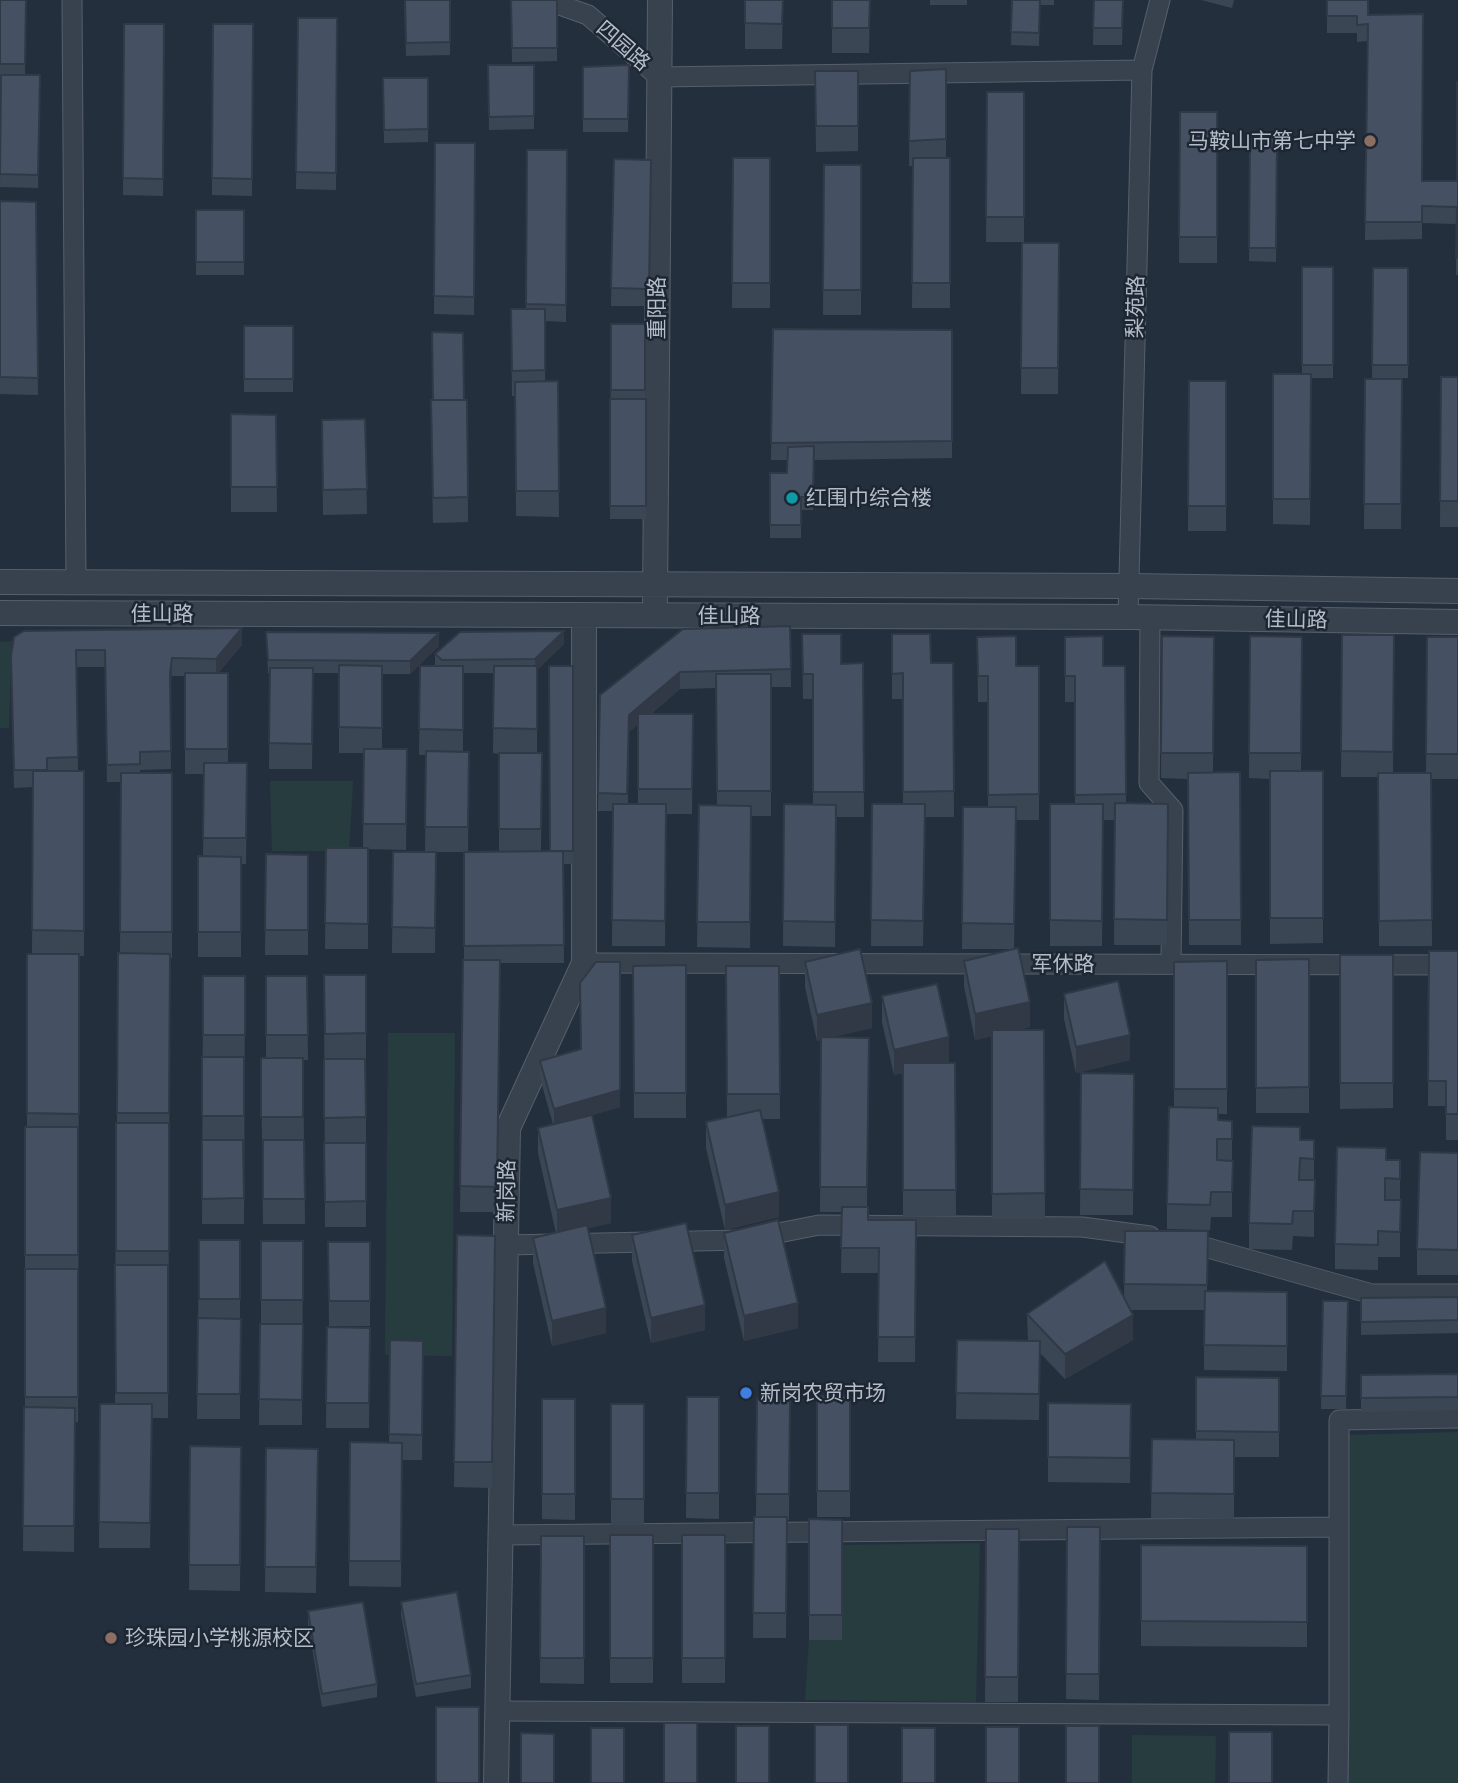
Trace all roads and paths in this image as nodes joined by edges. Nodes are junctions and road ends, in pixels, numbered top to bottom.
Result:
1 (72, 0) edge
2 (546, 0) edge
3 (660, 0) edge
4 (1160, 0) edge
5 (1142, 70) junction
6 (659, 77) junction
7 (0, 582) edge
8 (76, 582) junction
9 (655, 584) junction
10 (1129, 586) junction
11 (1458, 591) edge
12 (0, 613) edge
13 (584, 615) junction
14 (655, 615) junction
15 (1139, 617) junction
16 (1458, 622) edge
17 (584, 962) junction
18 (1171, 964) junction
19 (1458, 965) edge
20 (506, 1245) junction
21 (1458, 1294) edge
22 (1458, 1418) edge
23 (1337, 1527) junction
24 (501, 1535) junction
25 (497, 1711) junction
26 (1339, 1715) junction
27 (496, 1783) edge
28 (1338, 1783) edge

1 - 8 street
2 - 6 street, 四园路
3 - 6 street, 重阳路
4 - 5 street, 梨苑路
5 - 6 street
5 - 10 street, 梨苑路
6 - 9 street, 重阳路
7 - 8 street, 佳山路
8 - 9 street, 佳山路
9 - 10 street, 佳山路
9 - 14 street, 重阳路
10 - 11 street, 佳山路
10 - 15 street, 梨苑路
12 - 13 street, 佳山路
13 - 14 street, 佳山路
13 - 17 street, 新岗路
14 - 15 street, 佳山路
15 - 16 street, 佳山路
15 - 18 street, 梨苑路
17 - 18 street, 军休路
17 - 20 street, 新岗路
18 - 19 street, 军休路
20 - 21 street
20 - 24 street, 新岗路
22 - 23 street
23 - 24 street
23 - 26 street
24 - 25 street, 新岗路
25 - 26 street
25 - 27 street, 新岗路
26 - 28 street

